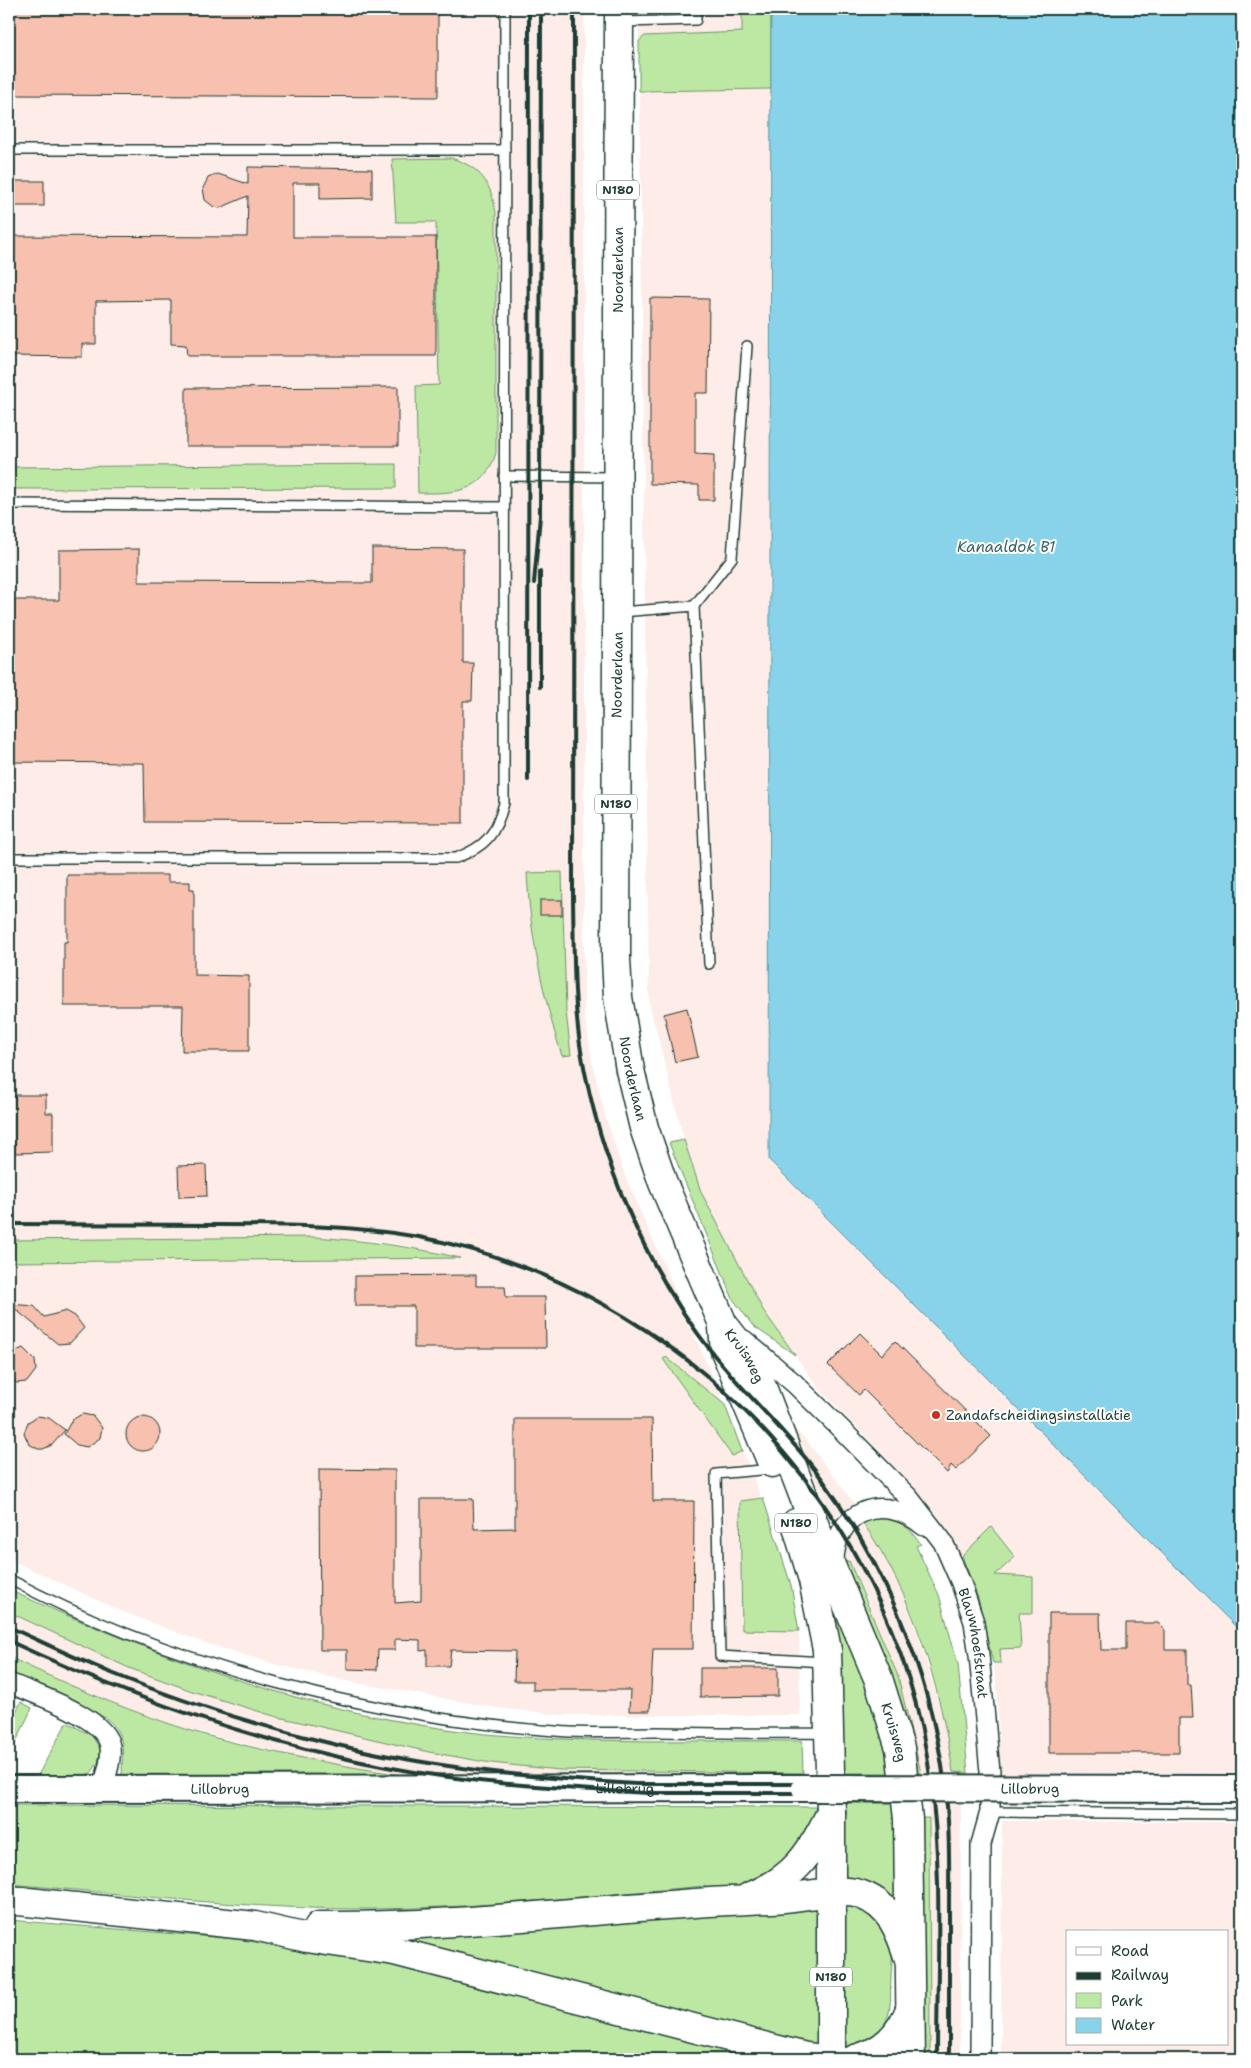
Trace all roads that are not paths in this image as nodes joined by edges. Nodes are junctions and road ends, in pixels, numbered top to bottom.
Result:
1 (505, 9) edge
2 (696, 9) edge
3 (619, 15) edge
4 (9, 150) edge
5 (504, 150) junction
6 (747, 346) dead end
7 (504, 476) junction
8 (618, 478) junction
9 (9, 504) edge
10 (503, 507) junction
11 (694, 606) junction
12 (618, 612) junction
13 (9, 858) edge
14 (709, 964) dead end
15 (723, 1324) junction
16 (774, 1469) junction
17 (943, 1542) junction
18 (834, 1572) junction
19 (9, 1578) edge
20 (827, 1662) junction
21 (9, 1683) edge
22 (829, 1733) junction
23 (9, 1789) edge
24 (102, 1789) junction
25 (1242, 1789) edge
26 (831, 1812) junction
27 (990, 1812) junction
28 (1242, 1814) edge
29 (831, 1894) junction
30 (9, 1900) edge
31 (741, 1900) junction
32 (255, 1926) junction
33 (909, 1958) junction
34 (910, 2008) junction
35 (746, 2041) junction
36 (777, 2059) edge
37 (824, 2059) edge
38 (831, 2059) edge
39 (855, 2059) edge
40 (911, 2059) edge
41 (980, 2059) edge

1 - 5 lane
2 - 3 lane
3 - 8 main road, Noorderlaan / N180
4 - 5 lane
5 - 7 lane
6 - 11 lane
7 - 8 lane
7 - 10 lane
8 - 12 main road, Noorderlaan / N180
9 - 10 lane
10 - 13 lane
11 - 12 lane
11 - 14 lane
12 - 15 main road, Noorderlaan / N180
15 - 16 main road, Kruisweg / N180
15 - 17 street, Blauwhoefstraat
15 - 18 main road, Kruisweg / N180
16 - 20 main road, Kruisweg / N180
16 - 20 lane
17 - 18 street
17 - 27 street, Blauwhoefstraat
18 - 33 main road, Kruisweg / N180
19 - 22 lane
20 - 22 main road, Kruisweg / N180
21 - 24 street
22 - 26 main road, Kruisweg / N180
23 - 24 street, Lillobrug
24 - 25 street, Lillobrug, bridge
26 - 29 main road, Kruisweg / N180
26 - 31 main road
27 - 28 lane
27 - 41 street, Blauwhoefstraat
29 - 31 main road
29 - 33 main road
29 - 38 main road, Kruisweg / N180
30 - 32 main road
31 - 32 main road
32 - 35 main road
33 - 34 main road, Kruisweg / N180
34 - 39 main road
34 - 40 main road, Kruisweg / N180
35 - 36 main road
35 - 37 main road

